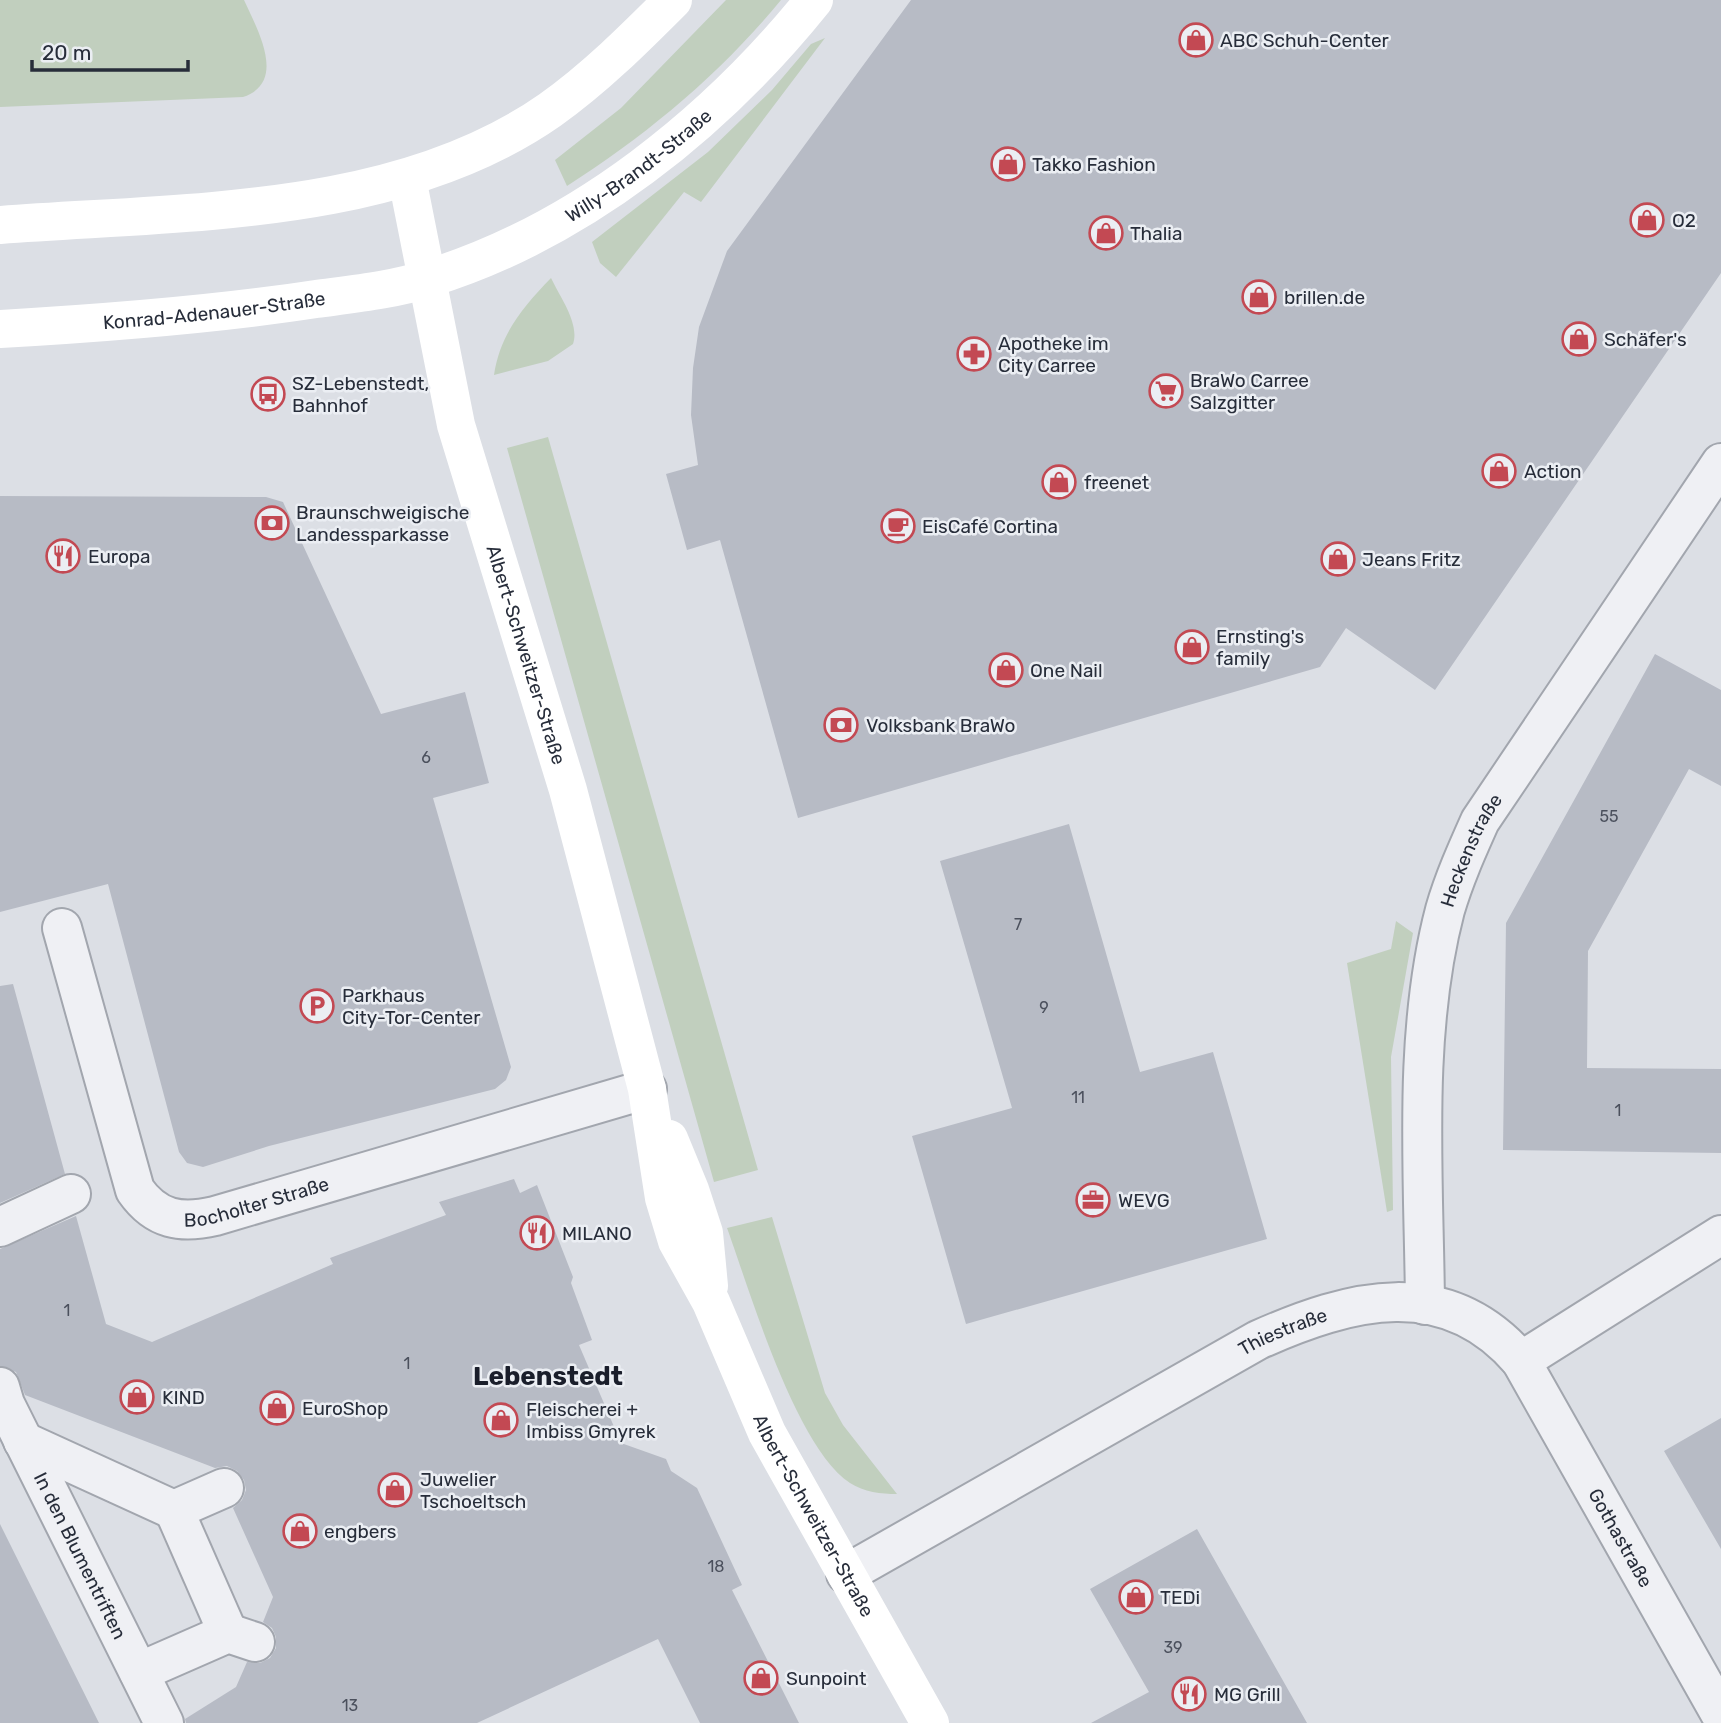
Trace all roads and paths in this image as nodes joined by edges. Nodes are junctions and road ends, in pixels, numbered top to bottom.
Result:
1 (673, 0) edge
2 (814, 0) edge
3 (407, 178) junction
4 (0, 225) edge
5 (427, 279) junction
6 (0, 329) edge
7 (1721, 463) edge
8 (62, 928) dead end
9 (647, 1089) junction
10 (71, 1194) dead end
11 (0, 1227) edge
12 (1721, 1235) edge
13 (1424, 1305) junction
14 (1521, 1361) junction
15 (0, 1387) edge
16 (23, 1441) junction
17 (223, 1488) dead end
18 (174, 1510) junction
19 (846, 1574) junction
20 (139, 1672) junction
21 (1721, 1716) edge
22 (164, 1723) edge
23 (930, 1723) edge

1 - 3 street
2 - 5 street, Willy-Brandt-Straße
3 - 4 street
3 - 5 street, Albert-Schweitzer-Straße
5 - 6 street, Konrad-Adenauer-Straße
5 - 9 street, Albert-Schweitzer-Straße
7 - 13 street, Heckenstraße
8 - 9 street, Bocholter Straße
9 - 19 street, Albert-Schweitzer-Straße
10 - 11 street
12 - 14 street
13 - 14 street, Thiestraße
13 - 19 street, Thiestraße
14 - 21 street, Gothastraße
15 - 16 street, In den Blumentriften
16 - 18 street
16 - 20 street, In den Blumentriften
17 - 18 street
18 - 20 street
19 - 23 street, Albert-Schweitzer-Straße
20 - 22 street, In den Blumentriften

